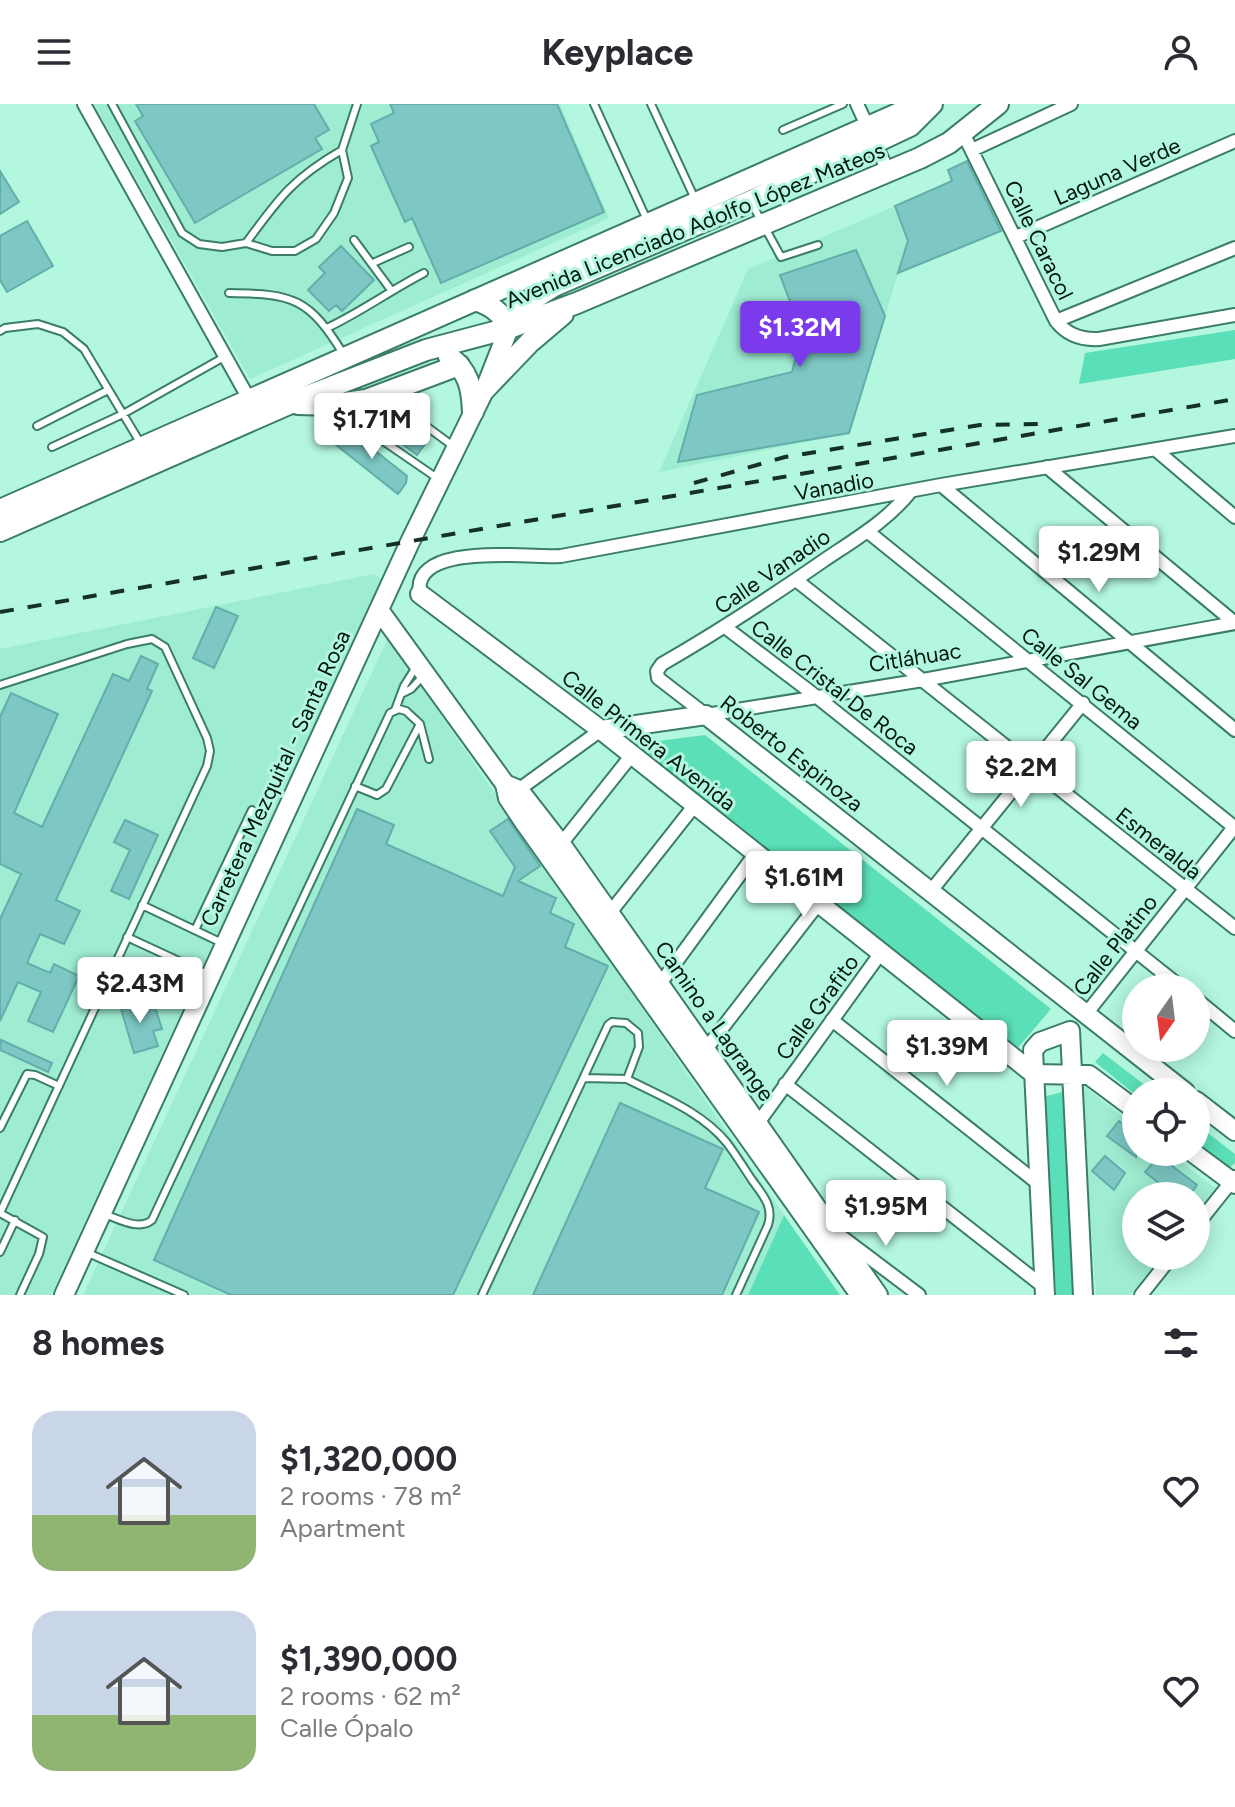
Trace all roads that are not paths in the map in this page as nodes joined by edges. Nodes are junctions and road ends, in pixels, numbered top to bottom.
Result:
1 (84, 104) edge
2 (112, 104) edge
3 (357, 104) edge
4 (594, 104) edge
5 (651, 104) edge
6 (843, 104) edge
7 (857, 104) edge
8 (920, 104) edge
9 (932, 104) edge
10 (998, 104) edge
11 (1071, 104) edge
12 (783, 130) dead end
13 (871, 134) junction
14 (1235, 141) edge
15 (967, 142) junction
16 (342, 150) junction
17 (888, 171) junction
18 (751, 201) junction
19 (697, 202) junction
20 (649, 223) junction
21 (761, 225) junction
22 (1016, 237) junction
23 (354, 240) dead end
24 (246, 243) junction
25 (818, 245) dead end
26 (409, 247) dead end
27 (1235, 248) edge
28 (373, 263) junction
29 (424, 273) dead end
30 (391, 290) junction
31 (229, 293) dead end
32 (475, 300) junction
33 (577, 303) junction
34 (1235, 315) edge
35 (1056, 321) junction
36 (327, 328) junction
37 (509, 328) junction
38 (0, 331) edge
39 (426, 350) junction
40 (226, 356) junction
41 (345, 357) junction
42 (459, 365) junction
43 (355, 376) junction
44 (485, 389) junction
45 (108, 390) junction
46 (384, 395) junction
47 (249, 399) junction
48 (290, 403) junction
49 (331, 405) junction
50 (473, 412) junction
51 (123, 414) junction
52 (37, 426) dead end
53 (1235, 436) edge
54 (52, 447) dead end
55 (143, 447) junction
56 (456, 448) junction
57 (1156, 450) junction
58 (1047, 467) junction
59 (440, 480) junction
60 (941, 485) junction
61 (910, 492) junction
62 (0, 510) edge
63 (1235, 517) edge
64 (0, 531) edge
65 (867, 531) junction
66 (796, 580) junction
67 (420, 594) joint
68 (379, 610) junction
69 (1235, 623) edge
70 (725, 627) junction
71 (1129, 643) junction
72 (1030, 661) junction
73 (421, 669) junction
74 (658, 678) joint
75 (923, 680) junction
76 (0, 685) edge
77 (403, 693) junction
78 (817, 697) junction
79 (1083, 703) junction
80 (395, 710) junction
81 (706, 715) junction
82 (420, 724) junction
83 (601, 730) junction
84 (1235, 730) edge
85 (631, 756) junction
86 (429, 759) dead end
87 (1033, 768) junction
88 (355, 786) junction
89 (511, 790) junction
90 (694, 806) junction
91 (252, 810) dead end
92 (1234, 827) edge
93 (982, 828) junction
94 (561, 844) junction
95 (755, 854) junction
96 (1184, 888) junction
97 (930, 892) junction
98 (818, 904) junction
99 (142, 905) junction
100 (609, 914) junction
101 (1235, 928) edge
102 (195, 930) junction
103 (127, 937) junction
104 (225, 944) junction
105 (1136, 951) junction
106 (880, 954) junction
107 (1165, 974) edge
108 (210, 976) junction
109 (653, 988) junction
110 (1210, 1010) edge
111 (1086, 1014) junction
112 (832, 1020) junction
113 (1070, 1031) junction
114 (1235, 1031) edge
115 (706, 1049) junction
116 (1034, 1074) junction
117 (1071, 1074) junction
118 (584, 1078) junction
119 (1167, 1078) edge
120 (627, 1079) junction
121 (785, 1084) junction
122 (59, 1086) junction
123 (1122, 1100) edge
124 (1210, 1112) edge
125 (758, 1123) junction
126 (0, 1128) edge
127 (1235, 1131) edge
128 (1210, 1164) edge
129 (1234, 1181) edge
130 (1040, 1185) junction
131 (1210, 1209) edge
132 (0, 1213) edge
133 (101, 1213) junction
134 (15, 1220) junction
135 (832, 1229) junction
136 (84, 1251) junction
137 (0, 1252) edge
138 (1161, 1270) edge
139 (1044, 1291) edge
140 (20, 1295) edge
141 (64, 1295) edge
142 (184, 1295) edge
143 (482, 1295) edge
144 (736, 1295) edge
145 (860, 1295) edge
146 (878, 1295) edge
147 (919, 1295) edge
148 (1083, 1295) edge
149 (1141, 1295) edge

1 - 40 street
2 - 24 lane
3 - 16 lane
4 - 20 lane
5 - 19 lane
6 - 12 lane
7 - 13 street
8 - 13 main road, Avenida Licenciado Adolfo López Mateos
9 - 13 main road
10 - 15 main road, Avenida Licenciado Adolfo López Mateos
11 - 15 street
13 - 17 street
13 - 18 main road
13 - 19 main road, Avenida Licenciado Adolfo López Mateos
14 - 22 street, Laguna Verde
15 - 17 main road, Avenida Licenciado Adolfo López Mateos
15 - 22 street, Calle Caracol
16 - 24 lane
16 - 24 lane
17 - 21 main road, Avenida Licenciado Adolfo López Mateos
18 - 21 lane
18 - 37 main road
19 - 20 main road, Avenida Licenciado Adolfo López Mateos
20 - 32 main road, Avenida Licenciado Adolfo López Mateos
21 - 25 lane
21 - 33 main road, Avenida Licenciado Adolfo López Mateos
22 - 35 street, Calle Caracol
23 - 28 lane
26 - 28 lane
27 - 35 street
28 - 30 lane
29 - 30 lane
30 - 36 lane
31 - 36 lane
32 - 37 main road
32 - 41 main road, Avenida Licenciado Adolfo López Mateos
33 - 37 main road, Avenida Licenciado Adolfo López Mateos
33 - 44 main road
34 - 35 street, Calle Caracol
36 - 41 lane
37 - 39 main road, Avenida Licenciado Adolfo López Mateos
37 - 44 street, Carretera Mezquital - Santa Rosa
38 - 45 lane
39 - 42 main road
39 - 43 main road, Avenida Licenciado Adolfo López Mateos
40 - 47 street
40 - 51 lane
41 - 43 lane
41 - 47 main road, Avenida Licenciado Adolfo López Mateos
42 - 46 main road
42 - 50 main road
43 - 48 main road, Avenida Licenciado Adolfo López Mateos
44 - 50 street, Carretera Mezquital - Santa Rosa
45 - 51 lane
45 - 52 lane
46 - 49 main road
46 - 56 lane
47 - 55 main road, Avenida Licenciado Adolfo López Mateos
48 - 49 main road
48 - 64 main road, Avenida Licenciado Adolfo López Mateos
49 - 59 lane
50 - 56 street, Carretera Mezquital - Santa Rosa
51 - 54 lane
51 - 55 lane
53 - 57 street, Vanadio
55 - 62 main road, Avenida Licenciado Adolfo López Mateos
56 - 59 street, Carretera Mezquital - Santa Rosa
57 - 58 street, Vanadio
57 - 63 street
58 - 60 street, Vanadio
58 - 69 street
59 - 68 street, Carretera Mezquital - Santa Rosa
60 - 61 street, Vanadio
60 - 71 street
61 - 65 street, Calle Vanadio
61 - 67 street, Vanadio
65 - 66 street, Calle Vanadio
65 - 72 street, Calle Sal Gema
66 - 70 street, Calle Vanadio
66 - 75 street, Esmeralda
67 - 83 street, Calle Primera Avenida
68 - 73 street, Camino a Lagrange
68 - 104 street, Carretera Mezquital - Santa Rosa
69 - 71 street, Citláhuac
70 - 74 street, Calle Vanadio
70 - 78 street, Calle Cristal De Roca
71 - 72 street, Citláhuac
71 - 84 street
72 - 75 street, Citláhuac
72 - 79 street, Calle Sal Gema
73 - 77 lane
73 - 77 lane
73 - 89 street, Camino a Lagrange
74 - 81 street, Roberto Espinoza
75 - 78 street, Citláhuac
75 - 87 street, Esmeralda
76 - 99 lane
77 - 80 lane
78 - 81 street, Citláhuac
78 - 93 street, Calle Cristal De Roca
79 - 87 street
79 - 92 street, Calle Sal Gema
80 - 82 lane
80 - 88 lane
81 - 83 street, Citláhuac
81 - 97 street, Roberto Espinoza
82 - 86 lane
82 - 88 lane
83 - 85 street, Calle Primera Avenida
83 - 89 street
85 - 90 street, Calle Primera Avenida
85 - 94 street
87 - 93 street
87 - 96 street, Esmeralda
88 - 133 lane
89 - 94 street, Camino a Lagrange
89 - 109 street, Camino a Lagrange
90 - 95 street, Calle Primera Avenida
90 - 100 street
91 - 102 lane
92 - 96 street, Calle Platino
93 - 97 street
93 - 105 street, Calle Cristal De Roca
94 - 100 street, Camino a Lagrange
95 - 98 street, Calle Primera Avenida
95 - 109 street
96 - 101 street, Esmeralda
96 - 105 street, Calle Platino
97 - 111 street, Roberto Espinoza
98 - 106 street, Calle Primera Avenida
98 - 115 street
99 - 102 lane
99 - 103 lane
100 - 109 street, Camino a Lagrange
102 - 104 lane
103 - 108 lane
103 - 122 lane
104 - 108 street, Carretera Mezquital - Santa Rosa
105 - 107 street, Calle Cristal De Roca
105 - 111 street, Calle Platino
106 - 112 street, Calle Grafito
106 - 116 street, Calle Primera Avenida
108 - 133 street, Carretera Mezquital - Santa Rosa
109 - 115 street, Camino a Lagrange
109 - 145 street, Camino a Lagrange
110 - 114 street
111 - 113 street
111 - 119 street, Roberto Espinoza
112 - 121 street, Calle Grafito
112 - 130 street
113 - 116 street
113 - 117 street
115 - 125 street, Camino a Lagrange
116 - 117 street
116 - 130 street
117 - 123 street
117 - 148 street
118 - 120 lane
118 - 120 lane
118 - 143 lane
120 - 144 lane
121 - 125 street, Calle Grafito
121 - 139 street
122 - 126 lane
122 - 132 lane
124 - 127 street
125 - 135 street, Camino a Lagrange
128 - 129 street
129 - 131 street
130 - 139 street
132 - 134 lane
133 - 136 street, Carretera Mezquital - Santa Rosa
134 - 137 lane
134 - 140 lane
135 - 146 street, Camino a Lagrange
135 - 147 street
136 - 141 street, Carretera Mezquital - Santa Rosa
136 - 142 lane
138 - 149 street

